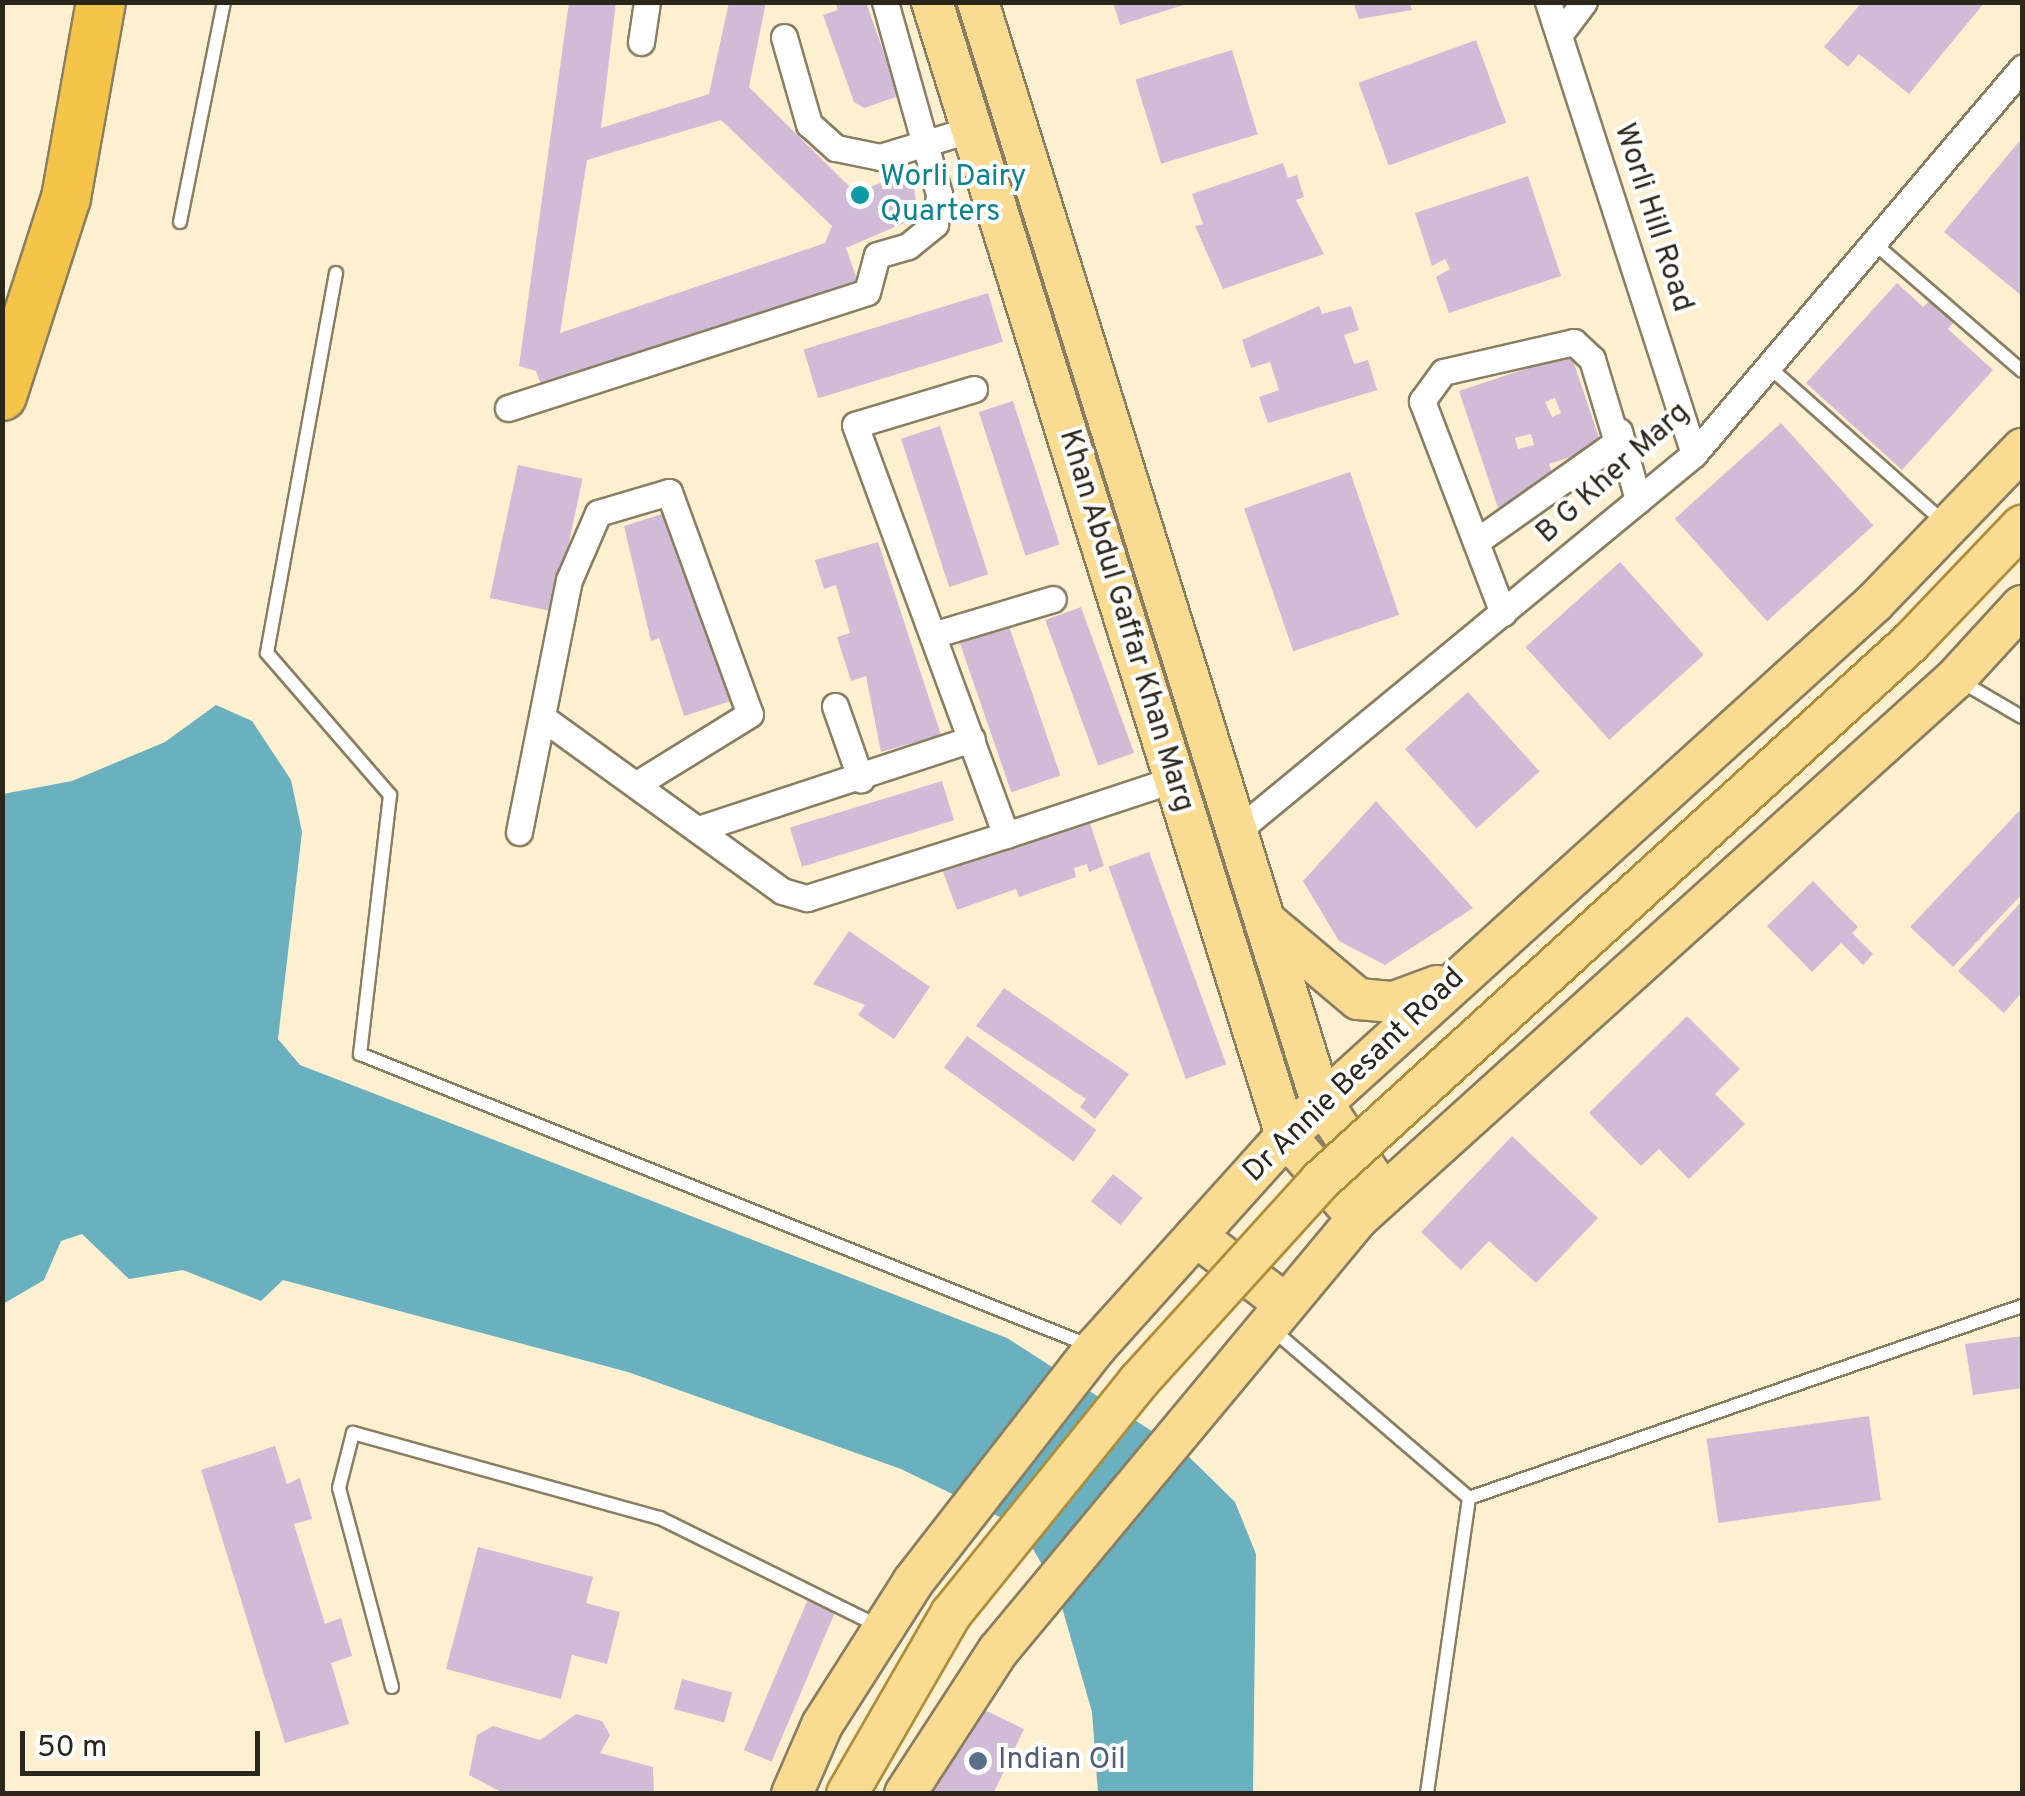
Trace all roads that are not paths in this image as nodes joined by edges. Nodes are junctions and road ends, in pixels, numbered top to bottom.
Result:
1 (101, 2) edge
2 (224, 2) edge
3 (647, 2) edge
4 (885, 2) edge
5 (932, 2) edge
6 (978, 2) edge
7 (1548, 2) edge
8 (1584, 2) edge
9 (1558, 35) junction
10 (784, 38) dead end
11 (641, 42) dead end
12 (2022, 68) edge
13 (972, 129) junction
14 (926, 143) junction
15 (180, 222) dead end
16 (1875, 244) junction
17 (336, 273) dead end
18 (1768, 366) junction
19 (2022, 370) edge
20 (974, 389) dead end
21 (2, 396) edge
22 (508, 408) dead end
23 (1619, 431) junction
24 (2022, 449) edge
25 (1694, 454) junction
26 (1638, 500) junction
27 (1948, 526) junction
28 (2022, 526) edge
29 (1477, 540) junction
30 (1053, 599) dead end
31 (2022, 606) edge
32 (1503, 614) junction
33 (933, 635) junction
34 (1955, 678) junction
35 (835, 706) dead end
36 (2022, 717) edge
37 (543, 718) junction
38 (972, 739) junction
39 (1175, 779) junction
40 (860, 780) junction
41 (640, 782) junction
42 (702, 828) junction
43 (1237, 831) junction
44 (518, 832) dead end
45 (1006, 834) junction
46 (1557, 887) junction
47 (1264, 919) junction
48 (1627, 968) junction
49 (1452, 981) junction
50 (1321, 1101) junction
51 (1286, 1136) junction
52 (1370, 1206) junction
53 (1196, 1236) junction
54 (2022, 1306) edge
55 (1275, 1313) junction
56 (1094, 1348) junction
57 (1470, 1498) junction
58 (885, 1629) junction
59 (392, 1688) dead end
60 (792, 1794) edge
61 (848, 1794) edge
62 (906, 1794) edge
63 (1427, 1794) edge

1 - 21 highway
2 - 15 lane
3 - 11 street
4 - 14 street
5 - 13 main road, Khan Abdul Gaffar Khan Marg
6 - 43 main road, Khan Abdul Gaffar Khan Marg
7 - 9 street, Worli Hill Road
8 - 9 street
9 - 25 street, Worli Hill Road
10 - 14 street
12 - 16 street, B G Kher Marg
13 - 14 street
13 - 39 main road, Khan Abdul Gaffar Khan Marg
14 - 22 street
16 - 18 street, B G Kher Marg
16 - 19 lane
17 - 56 lane
18 - 25 street, B G Kher Marg
18 - 27 lane
20 - 33 street
23 - 26 street
23 - 29 street
23 - 29 street
24 - 27 main road, Dr Annie Besant Road
25 - 26 street, B G Kher Marg
26 - 32 street, B G Kher Marg
27 - 46 main road, Dr Annie Besant Road
28 - 61 main road, Dr Annie Besant Road, bridge
29 - 32 street
30 - 33 street
31 - 34 main road
32 - 43 street, B G Kher Marg
33 - 38 street
34 - 36 lane
34 - 48 main road
35 - 40 street
37 - 41 street
37 - 41 street
37 - 44 street
38 - 40 street
38 - 45 street
39 - 45 street
39 - 51 main road, Khan Abdul Gaffar Khan Marg
40 - 42 street
41 - 42 street
42 - 45 street
43 - 47 main road, Khan Abdul Gaffar Khan Marg
46 - 48 main road
46 - 49 main road, Dr Annie Besant Road
47 - 49 main road
47 - 50 main road, Khan Abdul Gaffar Khan Marg
48 - 52 main road
49 - 50 main road, Dr Annie Besant Road
50 - 51 main road, Dr Annie Besant Road
50 - 52 main road, Khan Abdul Gaffar Khan Marg
51 - 52 main road, Khan Abdul Gaffar Khan Marg
51 - 53 main road, Dr Annie Besant Road
52 - 55 main road
53 - 55 main road
53 - 56 main road, Dr Annie Besant Road
54 - 57 lane
55 - 57 lane
55 - 62 main road
56 - 58 main road, Dr Annie Besant Road
57 - 63 lane
58 - 59 lane
58 - 60 main road, Dr Annie Besant Road

